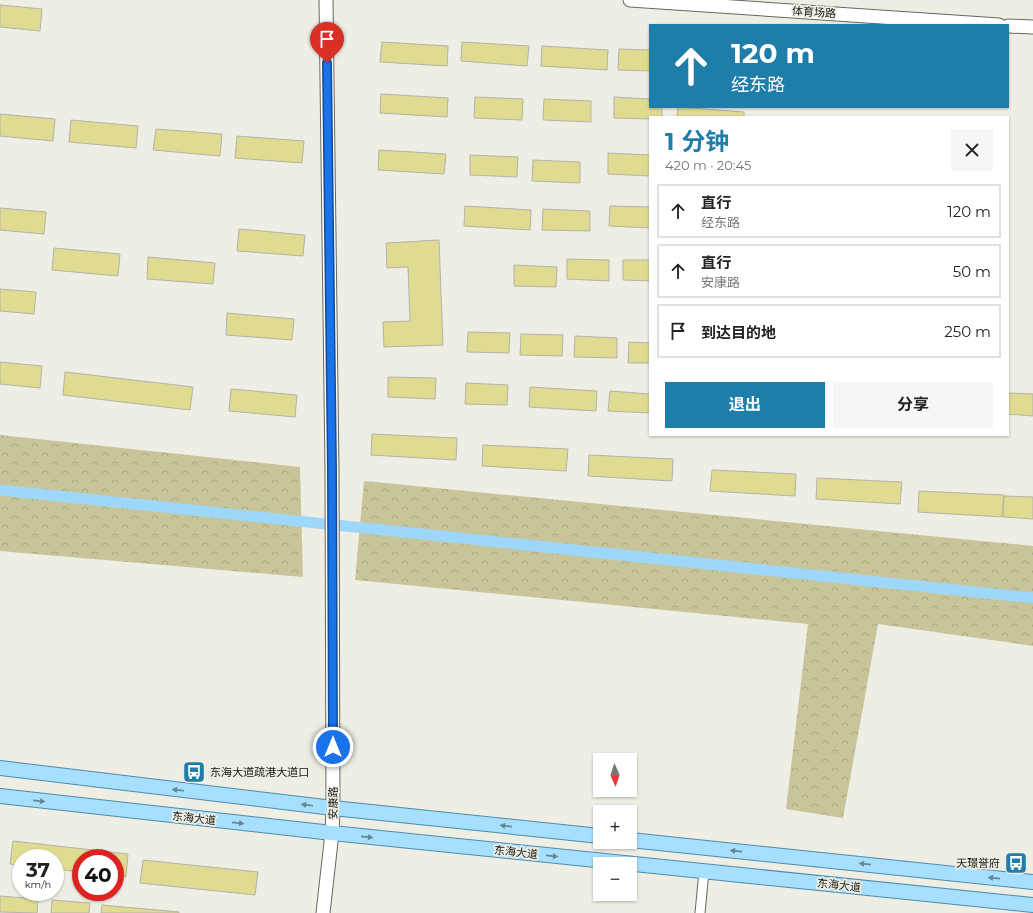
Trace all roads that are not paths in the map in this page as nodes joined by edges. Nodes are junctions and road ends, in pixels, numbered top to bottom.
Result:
1 (326, 0) edge
2 (630, 0) edge
3 (984, 24) edge
4 (1009, 26) edge
5 (1033, 27) edge
6 (0, 768) edge
7 (0, 796) edge
8 (333, 808) junction
9 (332, 833) junction
10 (593, 835) edge
11 (637, 841) edge
12 (704, 871) junction
13 (1033, 882) edge
14 (1033, 905) edge
15 (323, 913) edge
16 (700, 913) edge

1 - 8 street, 安康路
2 - 3 street, 体育场路
4 - 5 street
8 -> 6 main road
7 -> 9 main road, 东海大道
8 - 9 street, 安康路
10 -> 8 main road
9 -> 12 main road, 东海大道
9 - 15 street, 安康路
13 -> 11 main road
12 - 14 main road, 东海大道
12 - 16 street

